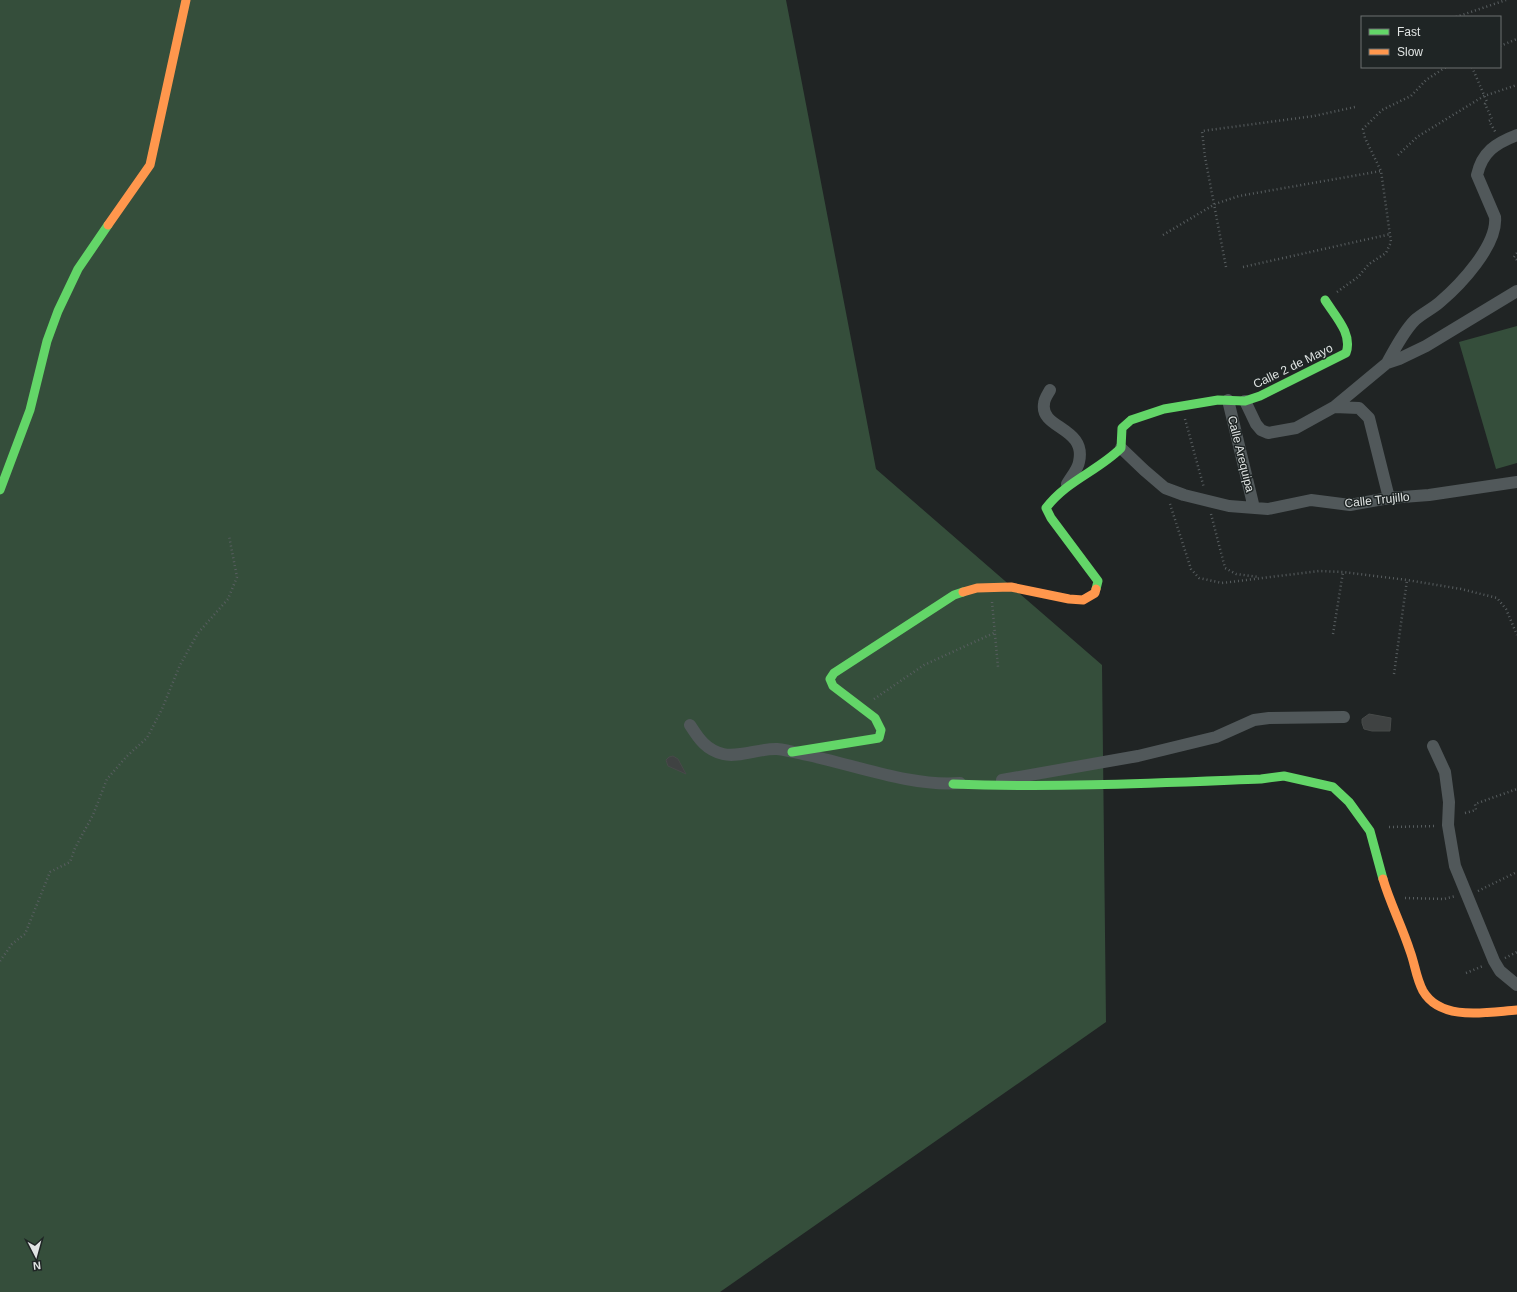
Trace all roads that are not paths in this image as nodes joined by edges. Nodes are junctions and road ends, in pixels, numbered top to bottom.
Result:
1 (186, 0) edge
2 (1517, 136) edge
3 (1517, 292) edge
4 (1325, 300) road end
5 (1387, 363) junction
6 (1050, 390) dead end
7 (1228, 400) junction
8 (1245, 401) junction
9 (1334, 407) junction
10 (1121, 448) junction
11 (1517, 482) edge
12 (1067, 485) junction
13 (0, 490) edge
14 (1389, 498) junction
15 (1254, 508) junction
16 (1344, 717) dead end
17 (690, 724) dead end
18 (1433, 746) dead end
19 (792, 752) junction
20 (953, 784) junction
21 (1517, 985) edge
22 (1517, 1010) edge

1 - 13 street
2 - 5 street
3 - 5 street
4 - 8 street, Calle 2 de Mayo
5 - 9 street
6 - 12 street
7 - 8 street, Calle 2 de Mayo
7 - 10 street, Calle 2 de Mayo
7 - 15 street, Calle Arequipa
8 - 9 street
9 - 14 street
10 - 12 street
10 - 15 street, Calle Trujillo
11 - 14 street, Calle Trujillo
12 - 19 street
14 - 15 street, Calle Trujillo
16 - 20 street
17 - 19 street
18 - 21 street
19 - 20 street
20 - 22 street

